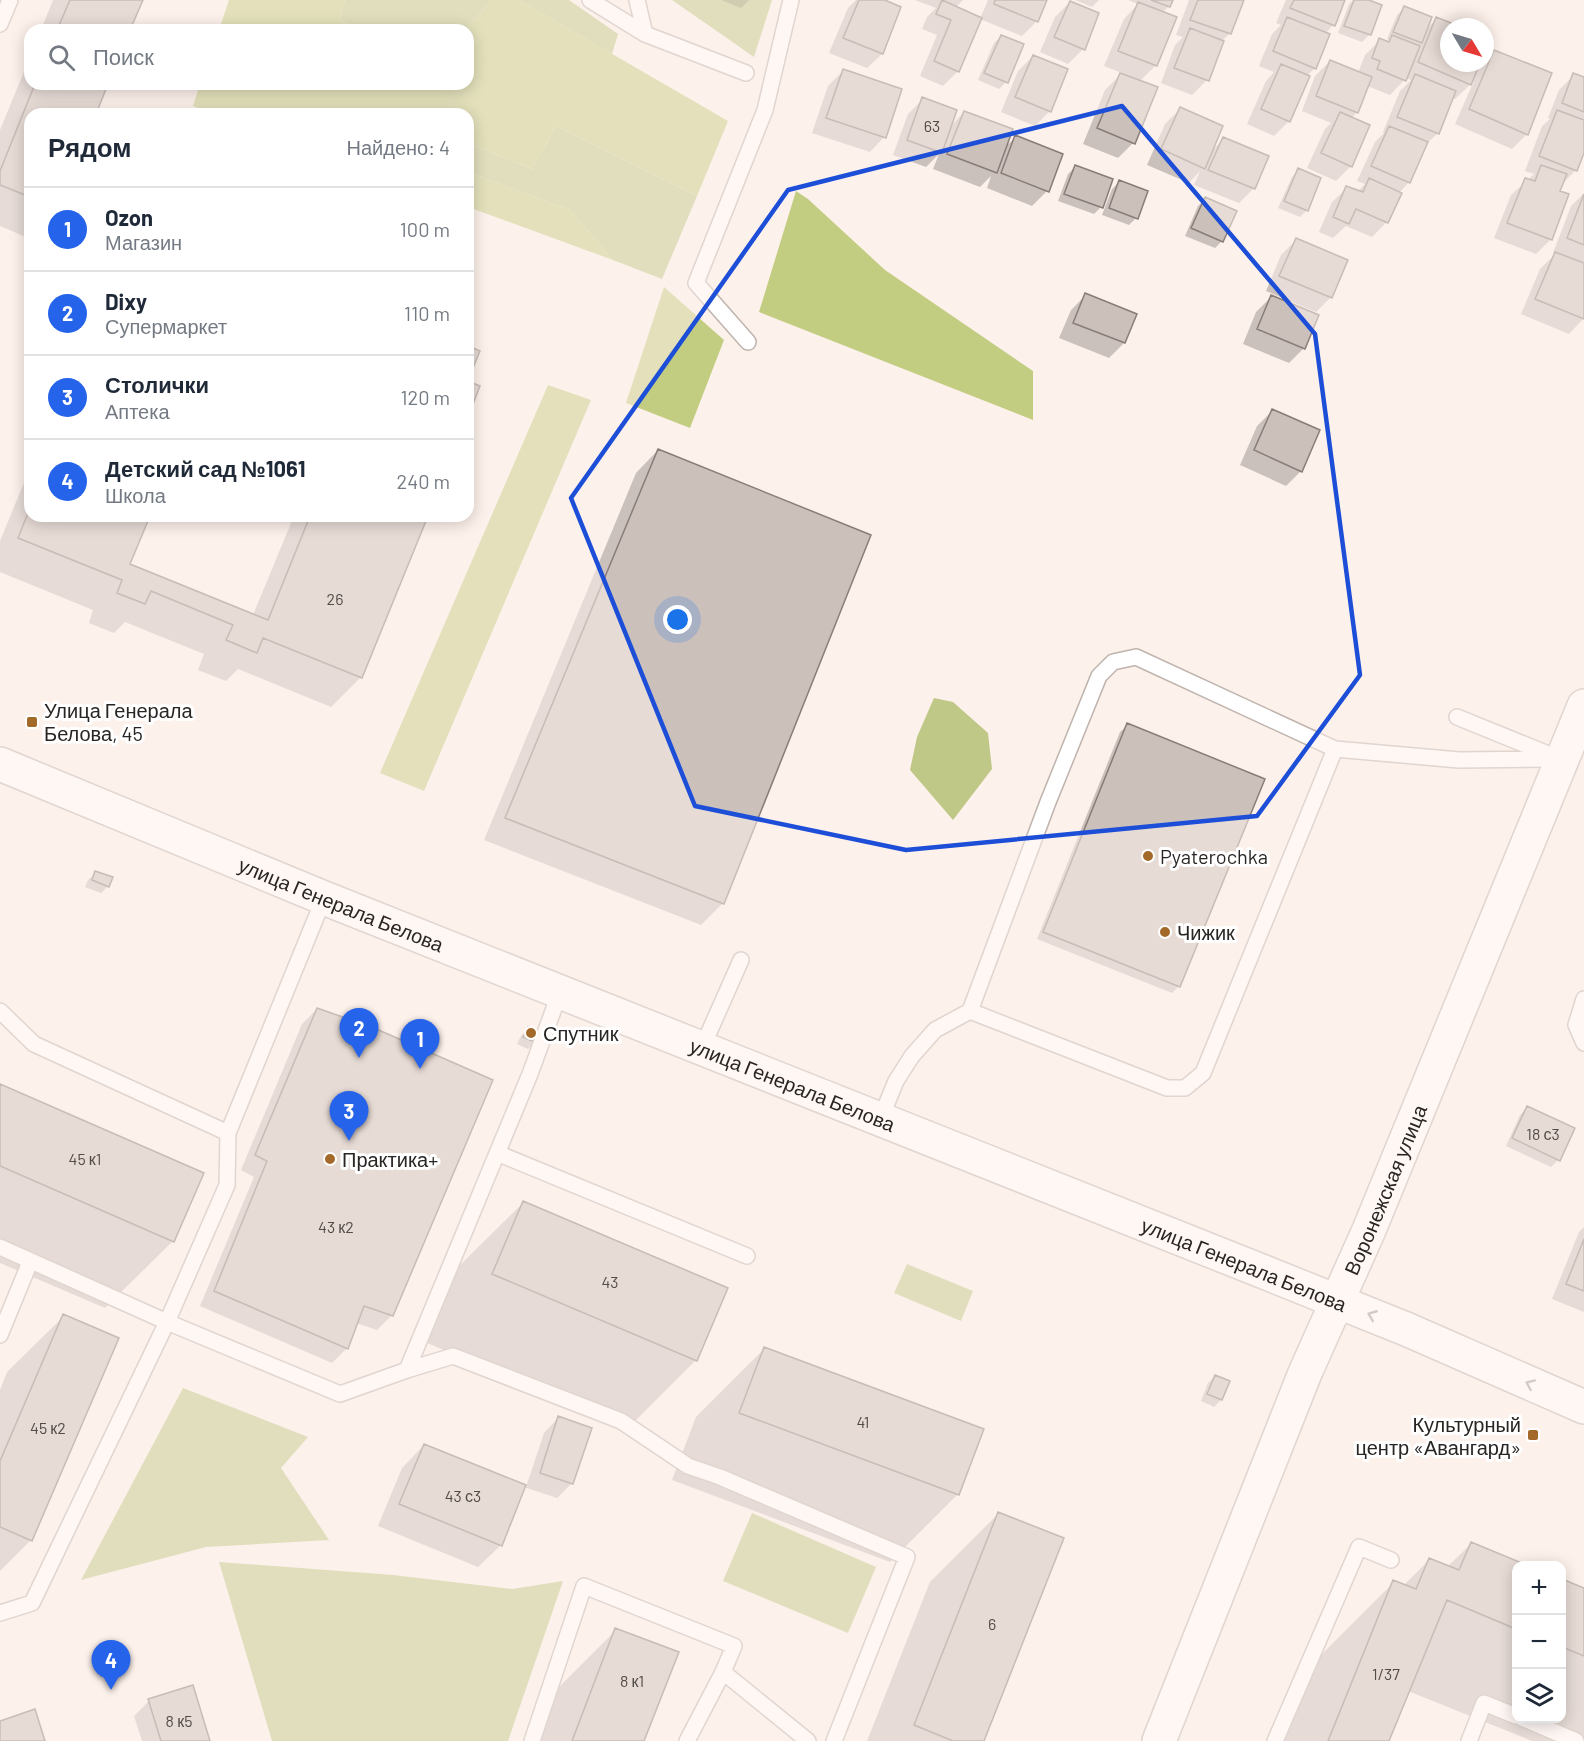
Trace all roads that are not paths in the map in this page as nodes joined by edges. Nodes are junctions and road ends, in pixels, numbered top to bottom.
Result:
1 (10, 0) edge
2 (590, 0) edge
3 (637, 0) edge
4 (791, 0) edge
5 (0, 24) edge
6 (645, 34) junction
7 (746, 73) dead end
8 (748, 342) dead end
9 (1584, 706) edge
10 (1457, 717) dead end
11 (1335, 749) junction
12 (1562, 759) junction
13 (0, 764) edge
14 (324, 898) junction
15 (741, 960) dead end
16 (560, 992) junction
17 (1584, 999) edge
18 (0, 1011) edge
19 (970, 1011) junction
20 (1584, 1043) edge
21 (702, 1048) junction
22 (880, 1120) junction
23 (228, 1133) junction
24 (497, 1153) junction
25 (0, 1248) edge
26 (747, 1256) dead end
27 (30, 1262) junction
28 (1337, 1301) junction
29 (167, 1322) junction
30 (0, 1335) edge
31 (407, 1370) junction
32 (1584, 1407) edge
33 (1391, 1560) dead end
34 (0, 1613) edge
35 (723, 1672) junction
36 (1512, 1714) edge
37 (1532, 1723) edge
38 (532, 1741) edge
39 (687, 1741) edge
40 (808, 1741) edge
41 (834, 1741) edge
42 (1159, 1741) edge
43 (1275, 1741) edge
44 (1469, 1741) edge
45 (1576, 1741) edge

1 - 5 lane
2 - 6 lane
3 - 6 lane
4 - 8 lane
6 - 7 lane
9 - 12 street, Воронежская улица
10 - 12 lane
11 - 12 lane
11 - 19 lane
11 - 19 lane
12 - 28 street, Воронежская улица
13 - 14 street, улица Генерала Белова
14 - 16 street, улица Генерала Белова
14 - 23 lane
15 - 21 lane
16 - 21 street, улица Генерала Белова
16 - 24 lane
17 - 20 lane
18 - 23 lane
19 - 22 lane
21 - 22 street, улица Генерала Белова
22 - 28 street, улица Генерала Белова
23 - 29 lane
24 - 26 lane
24 - 31 lane
25 - 27 lane
27 - 29 lane
27 - 30 lane
32 -> 28 street, улица Генерала Белова
28 - 42 street, Воронежская улица
29 - 31 lane
29 - 34 lane
31 - 41 lane
33 - 43 lane
35 - 38 lane
35 - 39 lane
35 - 40 lane
36 - 44 lane
37 - 45 lane

